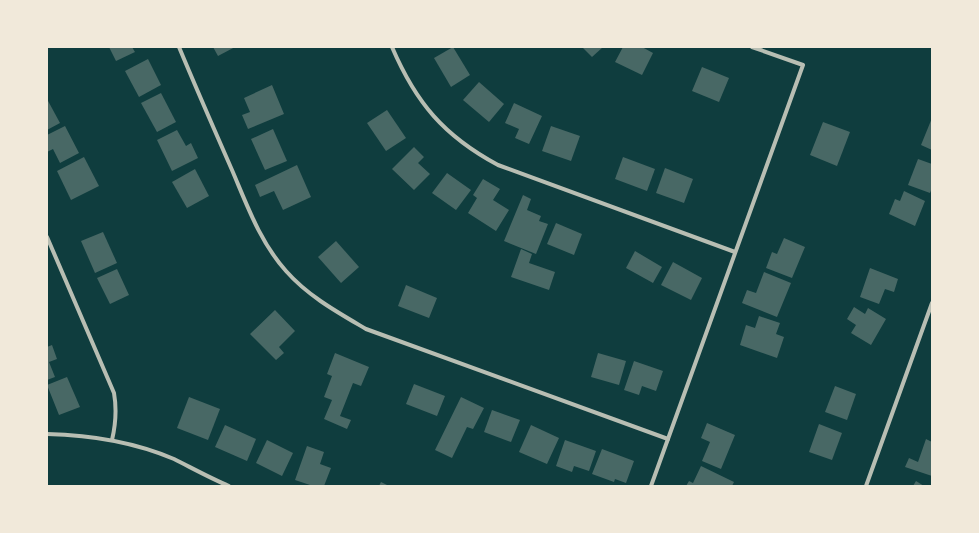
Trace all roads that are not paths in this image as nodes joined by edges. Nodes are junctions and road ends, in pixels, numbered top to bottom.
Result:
1 (179, 47) edge
2 (392, 47) edge
3 (752, 47) edge
4 (47, 237) edge
5 (735, 252) junction
6 (932, 303) edge
7 (47, 434) edge
8 (668, 439) junction
9 (112, 440) junction
10 (230, 486) edge
11 (651, 486) edge
12 (866, 486) edge

1 - 8 street
2 - 5 street
3 - 5 street
4 - 9 street
5 - 8 street
6 - 12 street
7 - 9 street
8 - 11 street
9 - 10 street

